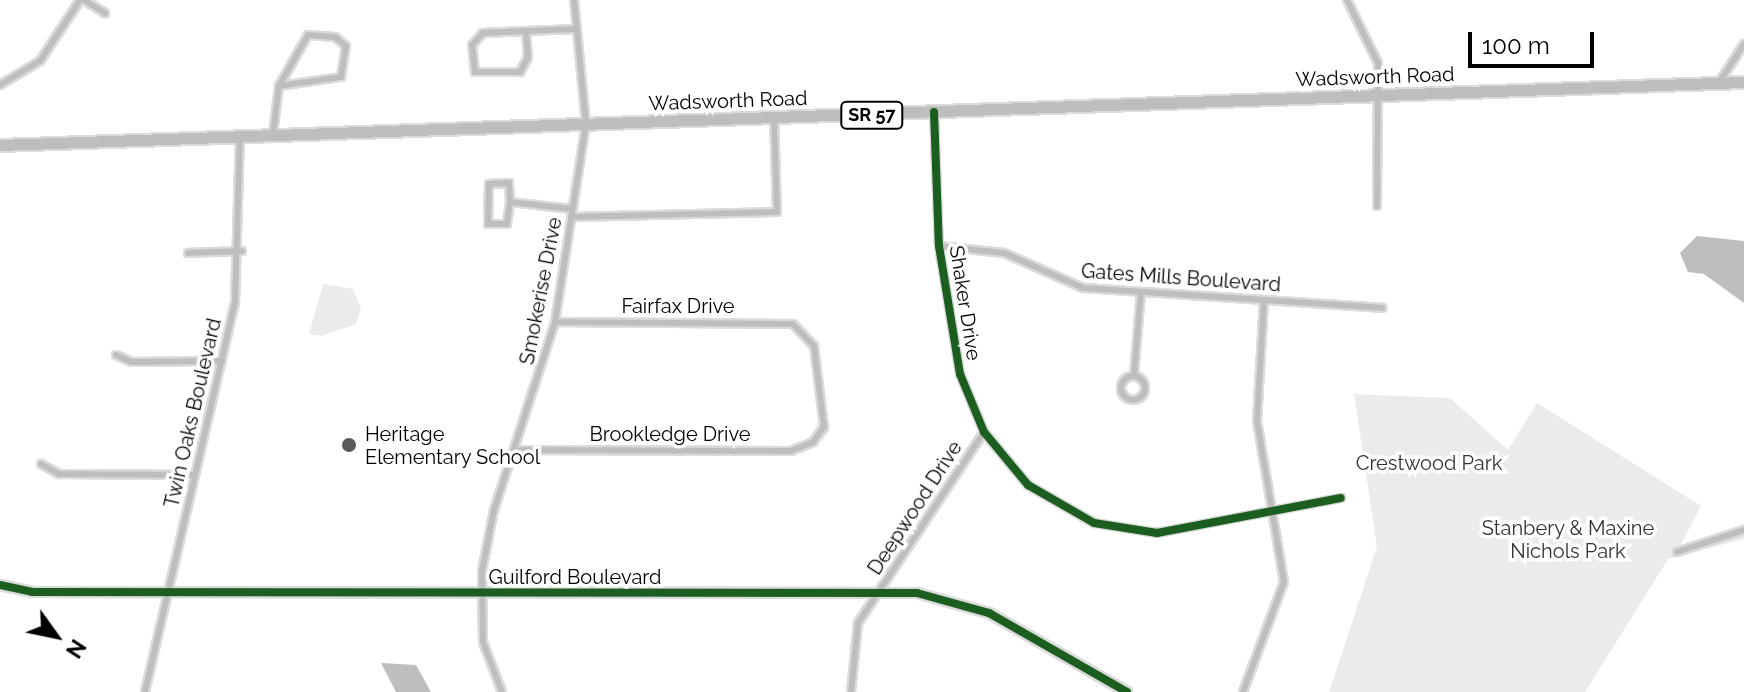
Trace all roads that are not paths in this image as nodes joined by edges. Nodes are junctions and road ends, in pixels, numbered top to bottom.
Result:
1 (82, 0) edge
2 (574, 0) edge
3 (1347, 0) edge
4 (105, 13) dead end
5 (576, 29) junction
6 (526, 31) junction
7 (1744, 44) edge
8 (1744, 82) edge
9 (1719, 83) junction
10 (0, 85) edge
11 (279, 86) junction
12 (1379, 95) junction
13 (934, 112) junction
14 (774, 118) junction
15 (586, 124) junction
16 (240, 138) junction
17 (273, 138) junction
18 (0, 145) edge
19 (510, 202) junction
20 (1377, 206) dead end
21 (573, 209) junction
22 (571, 217) junction
23 (939, 246) junction
24 (242, 251) junction
25 (188, 253) dead end
26 (1141, 292) junction
27 (1264, 301) junction
28 (1382, 308) dead end
29 (555, 322) junction
30 (116, 355) dead end
31 (222, 361) junction
32 (1134, 375) junction
33 (984, 432) junction
34 (819, 435) joint
35 (515, 450) junction
36 (41, 464) dead end
37 (195, 475) junction
38 (1341, 498) dead end
39 (1275, 513) junction
40 (1744, 530) edge
41 (1677, 552) dead end
42 (0, 585) edge
43 (168, 592) junction
44 (481, 593) junction
45 (878, 593) junction
46 (145, 692) edge
47 (502, 692) edge
48 (851, 692) edge
49 (1127, 692) edge
50 (1243, 692) edge

1 - 4 street
1 - 10 street
2 - 5 street, Smokerise Drive
3 - 12 street
5 - 6 street
5 - 15 street, Smokerise Drive
6 - 6 street
7 - 9 street
8 - 9 highway, Wadsworth Road / SR 57
9 - 12 highway, Wadsworth Road / SR 57
11 - 11 street
11 - 17 street
12 - 13 highway, Wadsworth Road / SR 57
12 - 20 street
13 - 14 highway, Wadsworth Road / SR 57
13 - 23 street, Shaker Drive
14 - 15 highway, Wadsworth Road / SR 57
14 - 22 street
15 - 17 highway, Wadsworth Road / SR 57
15 - 21 street, Smokerise Drive
16 - 17 highway, Wadsworth Road / SR 57
16 - 18 highway, Wadsworth Road / SR 57
16 - 24 street, Twin Oaks Boulevard
19 - 19 street
19 - 21 street
21 - 22 street, Smokerise Drive
22 - 29 street, Smokerise Drive
23 - 26 street, Gates Mills Boulevard
23 - 33 street, Shaker Drive
24 - 25 street
24 - 31 street, Twin Oaks Boulevard
26 - 27 street, Gates Mills Boulevard
26 - 32 street
27 - 28 street, Gates Mills Boulevard
27 - 39 street
29 - 34 street, Fairfax Drive
29 - 35 street, Smokerise Drive
30 - 31 street
31 - 37 street, Twin Oaks Boulevard
32 - 32 street
33 - 39 street, Shaker Drive
33 - 45 street, Deepwood Drive
34 - 35 street, Brookledge Drive
35 - 44 street, Smokerise Drive
36 - 37 street
37 - 43 street, Twin Oaks Boulevard
38 - 39 street, Shaker Drive
39 - 50 street
40 - 41 street
42 - 43 street, Guilford Boulevard
43 - 44 street, Guilford Boulevard
43 - 46 street, Twin Oaks Boulevard
44 - 45 street, Guilford Boulevard
44 - 47 street, Smokerise Drive
45 - 48 street, Deepwood Drive
45 - 49 street, Guilford Boulevard

